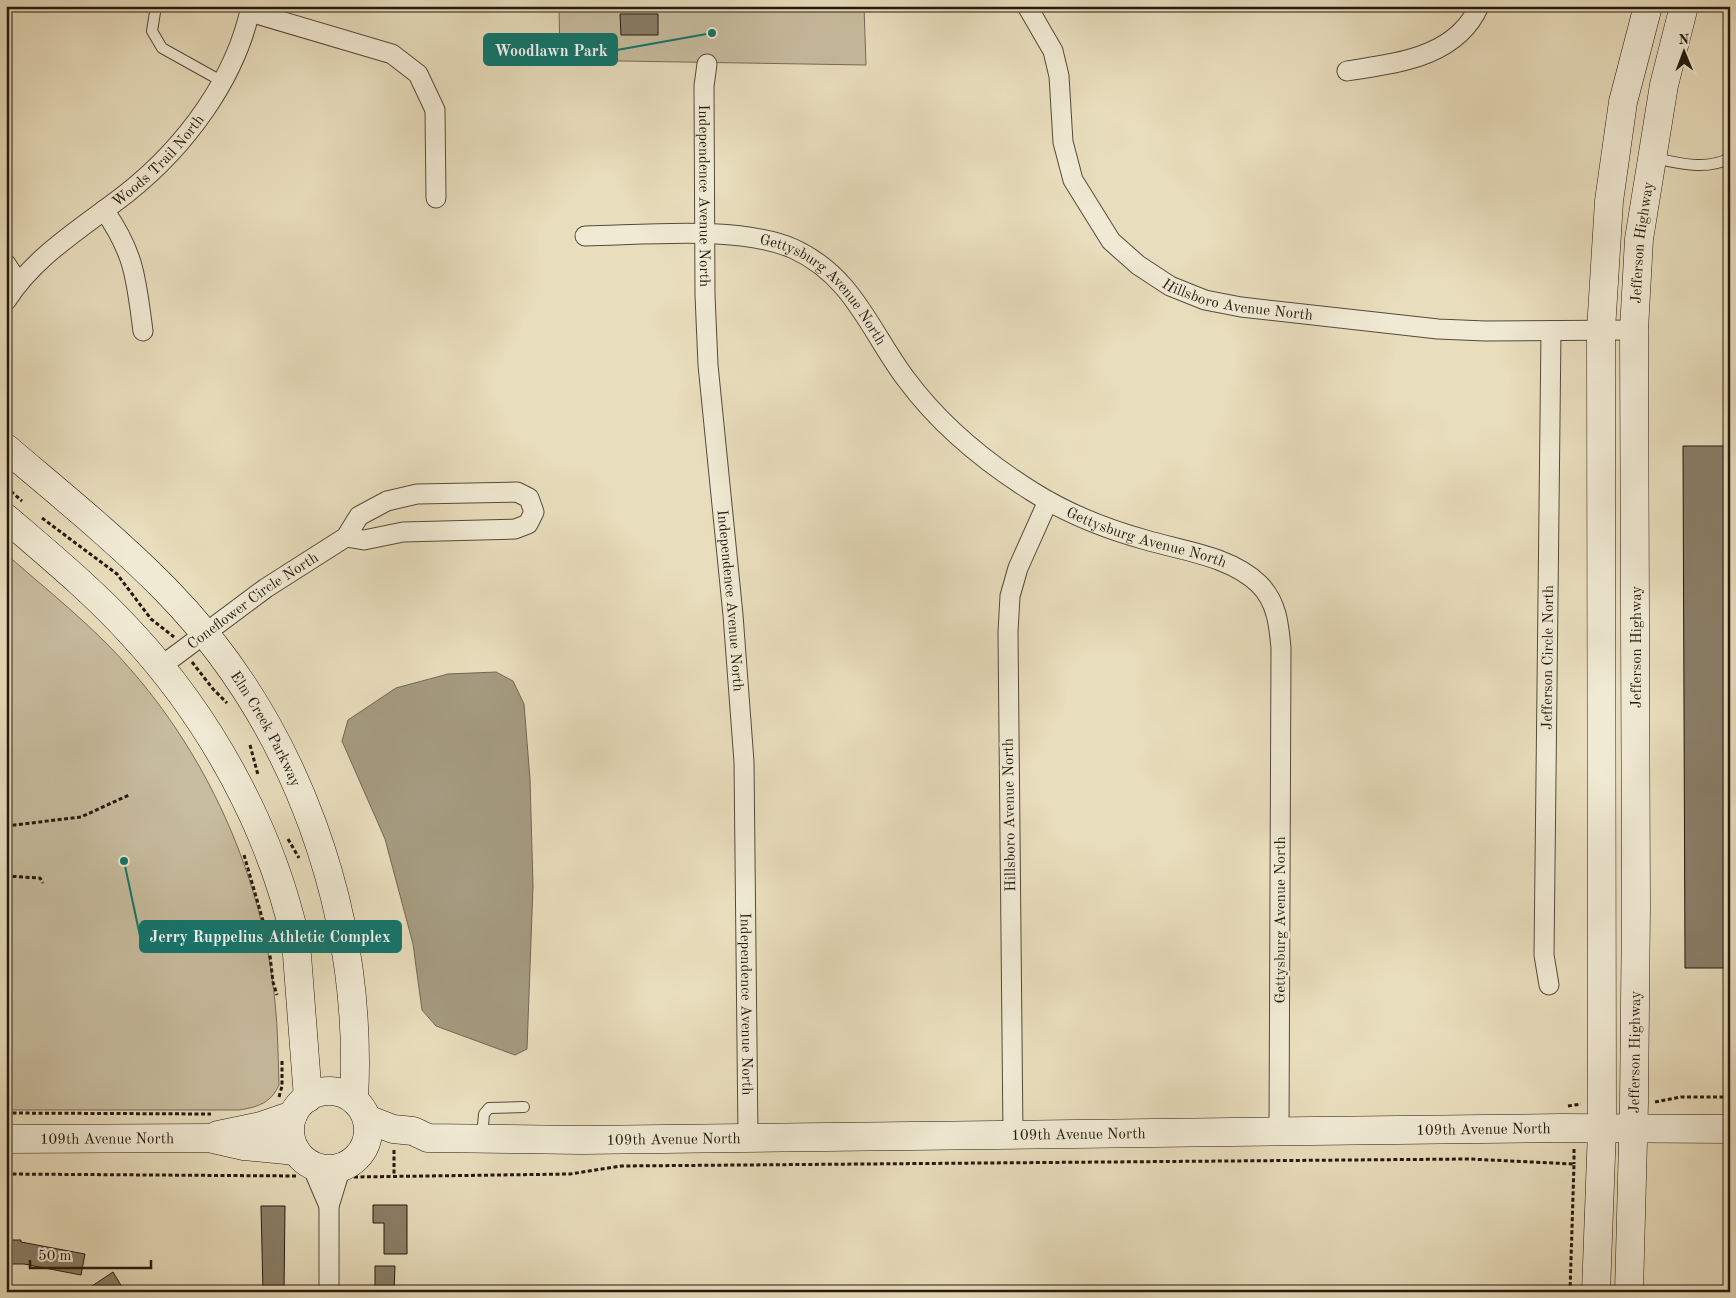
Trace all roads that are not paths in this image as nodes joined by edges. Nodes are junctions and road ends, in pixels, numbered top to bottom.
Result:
1 (156, 6) edge
2 (1027, 6) edge
3 (1479, 6) edge
4 (1648, 6) edge
5 (1684, 6) edge
6 (250, 9) edge
7 (706, 64) dead end
8 (1347, 71) dead end
9 (223, 82) junction
10 (1653, 158) junction
11 (1730, 158) edge
12 (436, 198) dead end
13 (104, 210) junction
14 (705, 234) junction
15 (585, 236) dead end
16 (6, 264) edge
17 (12, 284) edge
18 (6, 301) edge
19 (1601, 330) junction
20 (1634, 330) junction
21 (143, 331) dead end
22 (1550, 331) junction
23 (6, 448) edge
24 (1048, 501) junction
25 (6, 518) edge
26 (346, 537) junction
27 (203, 633) junction
28 (160, 667) junction
29 (1549, 985) dead end
30 (292, 1105) junction
31 (524, 1107) dead end
32 (360, 1110) junction
33 (213, 1126) junction
34 (1602, 1129) junction
35 (1634, 1129) junction
36 (1730, 1129) edge
37 (1279, 1133) junction
38 (1013, 1136) junction
39 (748, 1137) junction
40 (6, 1138) edge
41 (428, 1138) junction
42 (482, 1139) junction
43 (363, 1150) junction
44 (302, 1164) junction
45 (345, 1172) junction
46 (329, 1206) junction
47 (329, 1292) edge
48 (1596, 1292) edge
49 (1629, 1292) edge

1 - 9 lane
2 - 22 street, Hillsboro Avenue North
3 - 8 street
4 - 19 street
5 - 10 street, Jefferson Highway
6 - 9 street, Woods Trail North
6 - 12 street
7 - 14 street, Independence Avenue North
9 - 13 street, Woods Trail North
10 - 11 lane
10 - 20 street, Jefferson Highway
13 - 17 street, Woods Trail North
13 - 21 street
14 - 15 street, Gettysburg Avenue North
14 - 24 street, Gettysburg Avenue North
14 - 39 street, Independence Avenue North
16 - 17 street
17 - 18 street, Woods Trail North
19 - 20 street, Hillsboro Avenue North
19 - 22 street, Hillsboro Avenue North
19 - 34 street
20 - 35 street, Jefferson Highway
22 - 29 street, Jefferson Circle North
23 - 27 street, Elm Creek Parkway
24 - 37 street, Gettysburg Avenue North
24 - 38 street, Hillsboro Avenue North
25 - 28 street
26 - 26 street, Coneflower Circle North
26 - 27 street, Coneflower Circle North
27 - 28 street, Coneflower Circle North
27 - 32 street, Elm Creek Parkway
28 - 30 street
30 - 32 street
30 - 33 street, 109th Avenue North
30 - 44 street
31 - 42 lane
32 - 41 street, 109th Avenue North
32 - 43 street
33 - 40 street, 109th Avenue North
33 - 44 street, 109th Avenue North
34 - 35 street, 109th Avenue North
34 - 37 street, 109th Avenue North
34 - 48 street
35 - 36 street, 109th Avenue North
35 - 49 street, Jefferson Highway
37 - 38 street, 109th Avenue North
38 - 39 street, 109th Avenue North
39 - 42 street, 109th Avenue North
41 - 42 street, 109th Avenue North
41 - 43 street, 109th Avenue North
43 - 45 street
44 - 45 street
44 - 46 street
45 - 46 street
46 - 47 street

